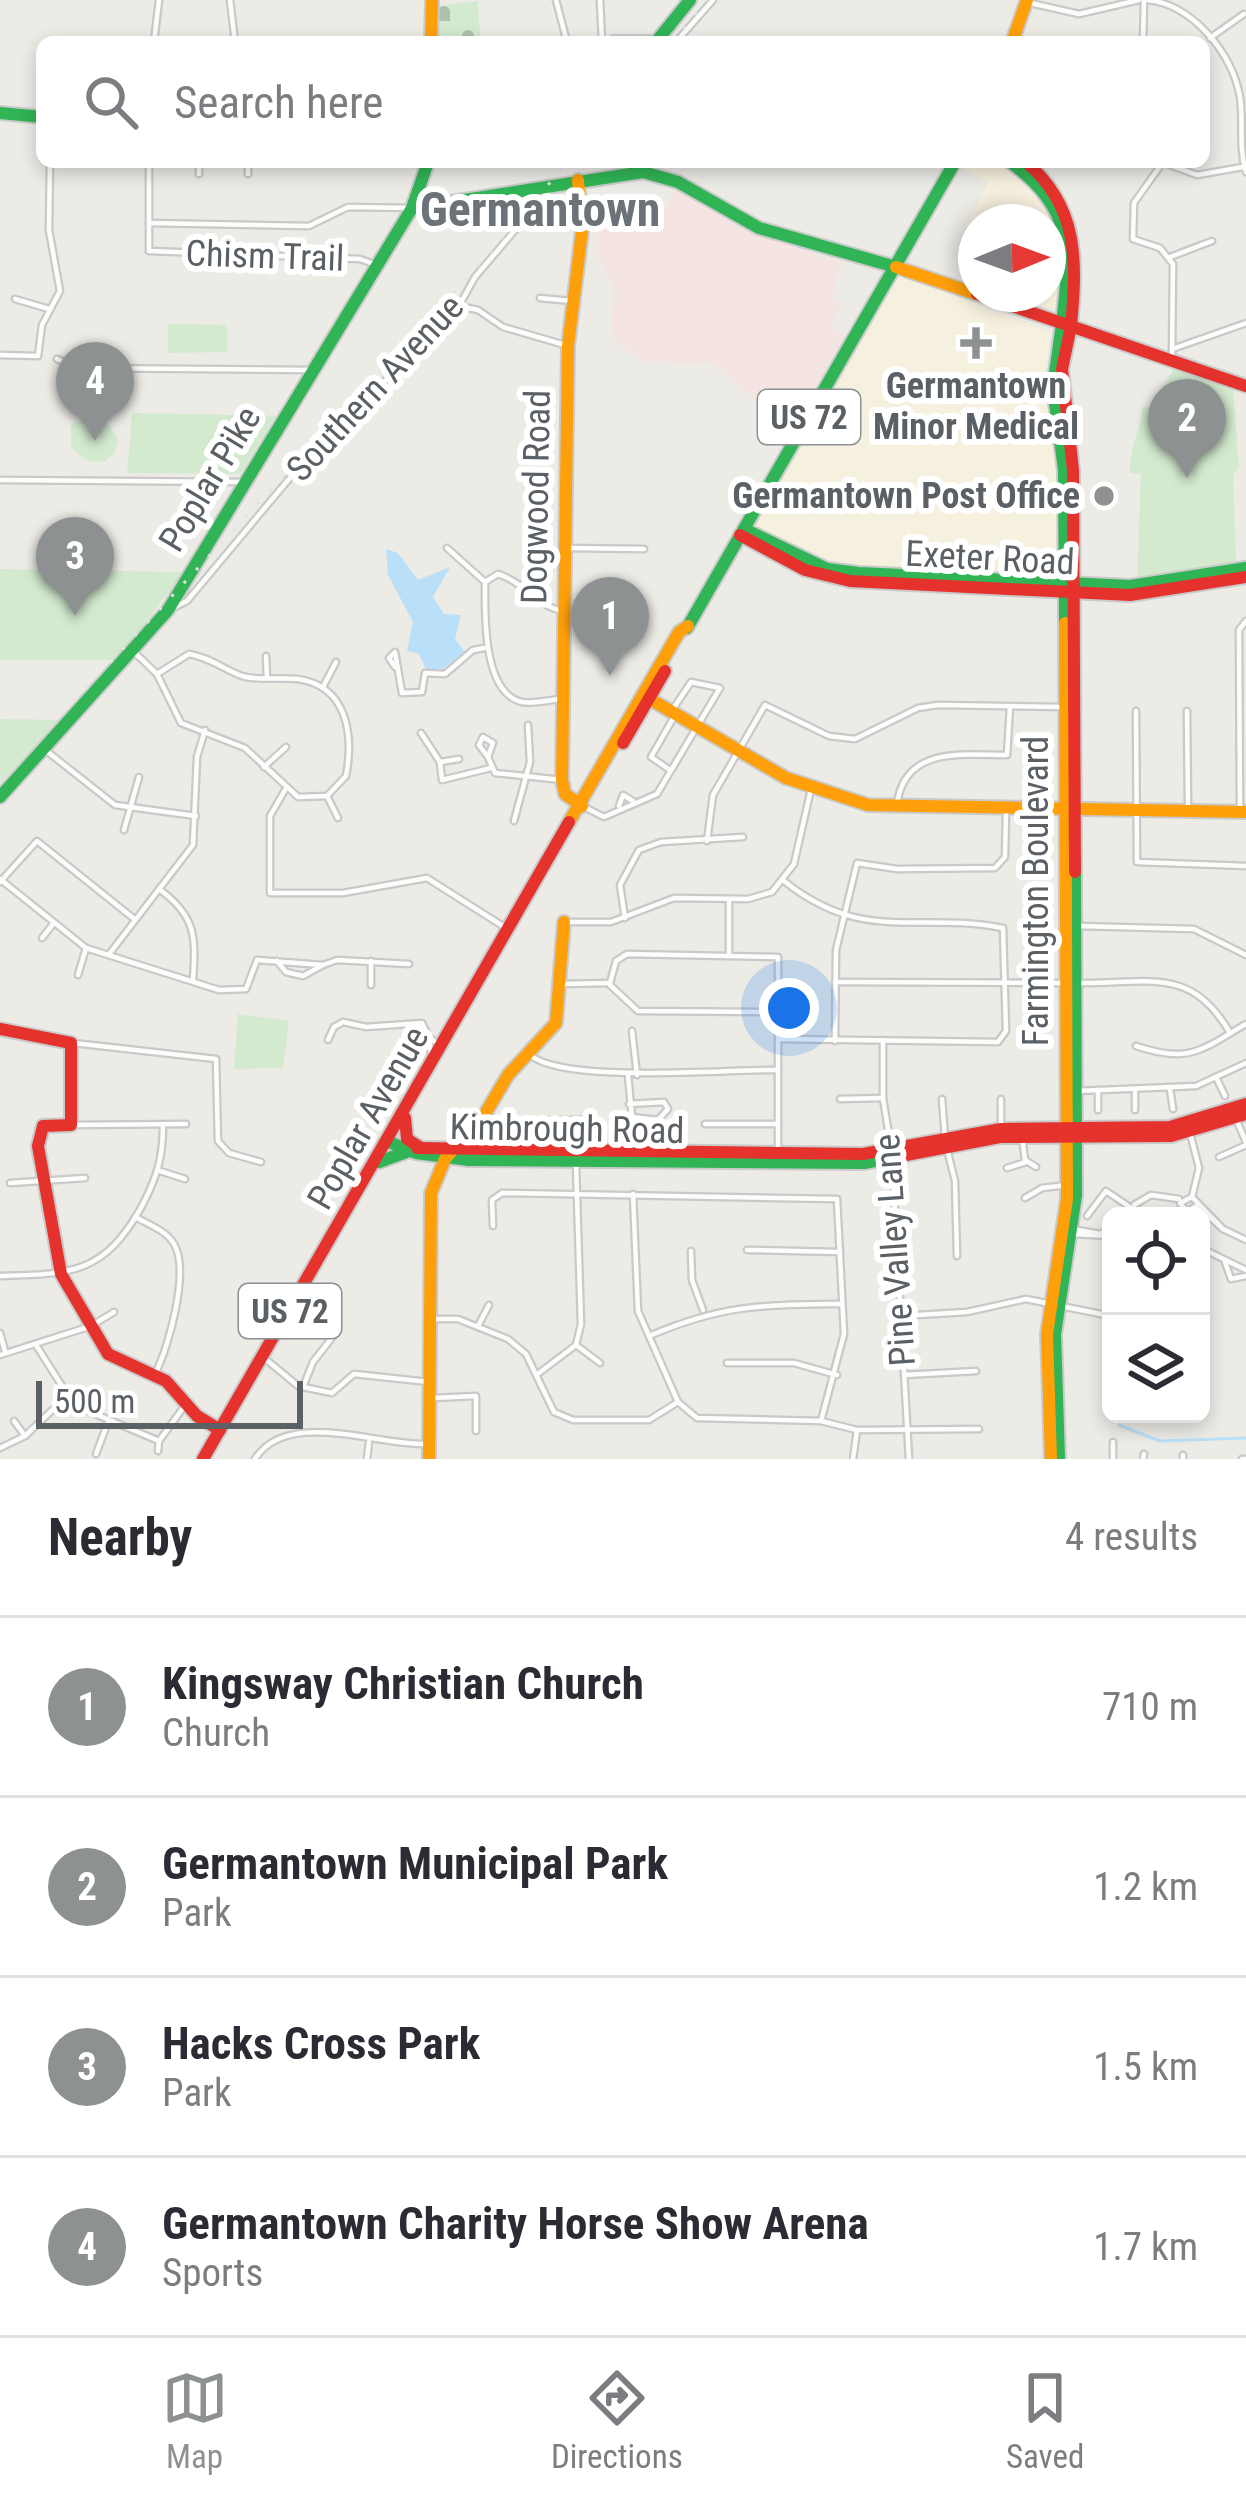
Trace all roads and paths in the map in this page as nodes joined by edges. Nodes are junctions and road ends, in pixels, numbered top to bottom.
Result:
1 (159, 0) edge
2 (230, 0) edge
3 (432, 0) edge
4 (556, 0) edge
5 (600, 0) edge
6 (690, 0) edge
7 (712, 0) edge
8 (1144, 0) edge
9 (1026, 1) edge
10 (1244, 14) edge
11 (155, 36) edge
12 (234, 36) edge
13 (431, 36) edge
14 (565, 36) edge
15 (602, 36) edge
16 (659, 36) edge
17 (681, 36) edge
18 (1014, 36) edge
19 (1143, 36) edge
20 (1207, 36) edge
21 (1210, 39) joint
22 (1242, 92) edge
23 (0, 113) edge
24 (36, 116) edge
25 (50, 168) edge
26 (149, 168) edge
27 (199, 168) edge
28 (248, 168) edge
29 (427, 168) edge
30 (619, 168) edge
31 (630, 168) edge
32 (952, 168) edge
33 (1018, 168) edge
34 (1032, 168) edge
35 (1159, 168) edge
36 (1178, 168) edge
37 (1245, 169) edge
38 (199, 174) dead end
39 (248, 174) dead end
40 (578, 180) junction
41 (554, 183) junction
42 (423, 188) junction
43 (435, 204) junction
44 (412, 208) junction
45 (149, 223) junction
46 (1212, 241) dead end
47 (1170, 257) junction
48 (379, 266) junction
49 (896, 267) junction
50 (958, 288) edge
51 (540, 298) dead end
52 (15, 299) dead end
53 (571, 301) junction
54 (459, 305) junction
55 (50, 310) junction
56 (1030, 312) edge
57 (1246, 323) edge
58 (1066, 324) junction
59 (568, 346) junction
60 (0, 355) edge
61 (1172, 355) junction
62 (58, 358) dead end
63 (311, 370) junction
64 (1246, 386) edge
65 (1068, 457) junction
66 (0, 480) edge
67 (242, 482) junction
68 (1067, 508) junction
69 (742, 532) junction
70 (447, 548) dead end
71 (566, 548) junction
72 (644, 549) dead end
73 (1246, 572) edge
74 (183, 582) junction
75 (485, 582) junction
76 (1069, 587) junction
77 (196, 592) junction
78 (168, 610) junction
79 (565, 611) junction
80 (1245, 621) edge
81 (484, 648) junction
82 (133, 651) junction
83 (266, 656) dead end
84 (336, 662) dead end
85 (395, 667) dead end
86 (158, 674) junction
87 (267, 678) junction
88 (323, 687) junction
89 (646, 697) junction
90 (564, 698) junction
91 (1069, 706) junction
92 (1010, 707) junction
93 (1136, 711) dead end
94 (1187, 711) dead end
95 (673, 713) junction
96 (528, 725) dead end
97 (697, 726) junction
98 (205, 730) junction
99 (421, 733) dead end
100 (286, 747) dead end
101 (44, 748) junction
102 (738, 750) junction
103 (488, 757) dead end
104 (459, 759) dead end
105 (440, 762) junction
106 (264, 767) junction
107 (491, 768) junction
108 (670, 770) junction
109 (140, 777) dead end
110 (526, 778) junction
111 (562, 780) junction
112 (811, 788) junction
113 (285, 790) junction
114 (327, 796) junction
115 (0, 797) edge
116 (582, 806) junction
117 (131, 808) junction
118 (897, 808) junction
119 (1006, 811) junction
120 (1070, 811) junction
121 (1135, 812) junction
122 (1188, 812) junction
123 (1243, 812) edge
124 (196, 816) junction
125 (338, 818) dead end
126 (514, 821) dead end
127 (124, 830) dead end
128 (742, 837) dead end
129 (706, 842) junction
130 (1246, 866) edge
131 (0, 881) edge
132 (784, 881) junction
133 (159, 890) junction
134 (729, 899) junction
135 (844, 914) junction
136 (133, 918) junction
137 (626, 918) junction
138 (564, 922) joint
139 (53, 924) junction
140 (1071, 926) junction
141 (510, 932) junction
142 (42, 938) dead end
143 (86, 948) junction
144 (110, 954) junction
145 (1246, 955) edge
146 (729, 956) junction
147 (371, 960) junction
148 (410, 964) dead end
149 (78, 975) dead end
150 (193, 980) junction
151 (835, 982) junction
152 (610, 983) junction
153 (1006, 983) junction
154 (1071, 983) junction
155 (561, 984) junction
156 (371, 985) dead end
157 (779, 1012) junction
158 (1246, 1024) edge
159 (0, 1029) edge
160 (632, 1030) dead end
161 (1230, 1033) junction
162 (429, 1037) junction
163 (328, 1040) dead end
164 (779, 1040) junction
165 (884, 1040) junction
166 (835, 1041) junction
167 (71, 1042) junction
168 (1136, 1046) dead end
169 (445, 1047) junction
170 (529, 1054) junction
171 (1246, 1063) edge
172 (433, 1067) junction
173 (778, 1070) junction
174 (632, 1075) junction
175 (1216, 1077) junction
176 (1170, 1089) junction
177 (1075, 1090) junction
178 (1098, 1090) junction
179 (1135, 1091) junction
180 (1225, 1096) dead end
181 (883, 1098) junction
182 (840, 1099) dead end
183 (942, 1099) dead end
184 (1001, 1099) dead end
185 (628, 1104) junction
186 (1173, 1109) dead end
187 (1099, 1110) dead end
188 (1135, 1110) dead end
189 (1240, 1112) edge
190 (484, 1114) junction
191 (405, 1115) junction
192 (594, 1119) dead end
193 (185, 1124) dead end
194 (706, 1124) dead end
195 (778, 1124) junction
196 (71, 1125) junction
197 (163, 1125) junction
198 (1001, 1129) junction
199 (1189, 1129) junction
200 (1071, 1133) junction
201 (1022, 1137) junction
202 (388, 1142) junction
203 (946, 1143) junction
204 (1246, 1143) edge
205 (415, 1150) junction
206 (448, 1155) junction
207 (892, 1156) junction
208 (576, 1157) junction
209 (1219, 1157) dead end
210 (778, 1158) junction
211 (261, 1162) dead end
212 (1026, 1162) junction
213 (376, 1164) junction
214 (1036, 1167) dead end
215 (1007, 1168) dead end
216 (160, 1171) junction
217 (85, 1178) dead end
218 (184, 1179) dead end
219 (44, 1182) junction
220 (10, 1183) dead end
221 (1067, 1185) junction
222 (633, 1193) junction
223 (576, 1194) junction
224 (1192, 1197) junction
225 (1025, 1198) dead end
226 (1181, 1200) junction
227 (1123, 1207) edge
228 (1135, 1207) edge
229 (1184, 1207) edge
230 (1197, 1207) edge
231 (1210, 1215) edge
232 (1087, 1216) dead end
233 (135, 1217) junction
234 (494, 1226) dead end
235 (1069, 1232) junction
236 (1102, 1233) edge
237 (1246, 1240) edge
238 (747, 1250) dead end
239 (691, 1252) dead end
240 (840, 1252) junction
241 (1210, 1253) edge
242 (957, 1256) dead end
243 (1225, 1262) junction
244 (1246, 1273) edge
245 (61, 1274) junction
246 (0, 1276) edge
247 (842, 1304) junction
248 (1055, 1304) junction
249 (489, 1305) dead end
250 (114, 1312) dead end
251 (704, 1312) junction
252 (1106, 1315) edge
253 (901, 1316) junction
254 (430, 1319) junction
255 (91, 1326) junction
256 (477, 1328) junction
257 (338, 1330) dead end
258 (0, 1334) edge
259 (648, 1336) junction
260 (36, 1345) junction
261 (576, 1345) junction
262 (3, 1354) edge
263 (263, 1357) junction
264 (600, 1363) dead end
265 (727, 1364) dead end
266 (976, 1370) dead end
267 (536, 1374) junction
268 (837, 1375) junction
269 (904, 1375) junction
270 (154, 1376) junction
271 (429, 1382) junction
272 (303, 1387) junction
273 (66, 1397) junction
274 (428, 1398) junction
275 (678, 1402) junction
276 (186, 1404) junction
277 (821, 1420) junction
278 (14, 1421) dead end
279 (108, 1421) junction
280 (979, 1429) dead end
281 (220, 1430) junction
282 (857, 1430) junction
283 (476, 1431) dead end
284 (907, 1431) junction
285 (25, 1436) junction
286 (158, 1441) junction
287 (369, 1442) junction
288 (1113, 1442) dead end
289 (0, 1448) edge
290 (158, 1451) dead end
291 (429, 1452) edge
292 (96, 1454) dead end
293 (203, 1459) edge
294 (256, 1459) edge
295 (367, 1459) edge
296 (853, 1459) edge
297 (909, 1459) edge
298 (1054, 1459) edge
299 (1113, 1459) edge

1 - 11 street
2 - 12 street
3 - 13 main road
4 - 14 street
5 - 15 street
6 - 16 main road
7 - 17 street
8 - 9 street
8 - 19 street
8 - 20 street
9 - 18 main road
10 - 21 street
21 - 22 street
22 - 37 street
23 - 24 main road
25 - 55 street
26 - 45 street
27 - 38 street
28 - 39 street
29 - 42 main road, Poplar Pike
30 - 40 main road
31 - 49 main road
32 - 49 main road, Poplar Avenue / US 72
33 - 58 main road
34 - 58 main road
35 - 47 street
36 - 37 street
40 - 41 main road
40 - 53 main road, Dogwood Road
41 - 43 main road
41 - 54 street, Southern Avenue
42 - 43 main road
42 - 44 main road, Poplar Pike
43 - 44 main road
44 - 45 street
44 - 48 main road, Poplar Pike
45 - 48 street, Chism Trail
46 - 47 street
47 - 61 street
48 - 63 main road, Poplar Pike
49 - 50 main road
49 - 69 main road, Poplar Avenue / US 72
51 - 53 street
52 - 55 street
53 - 59 main road, Dogwood Road
54 - 59 street
54 - 77 street, Southern Avenue
55 - 60 street
56 - 58 main road
57 - 61 street
58 - 61 main road
58 - 65 main road, Farmington Boulevard
58 - 65 main road, Farmington Boulevard
59 - 71 main road, Dogwood Road
61 - 64 main road
62 - 63 street
63 - 67 main road, Poplar Pike
65 - 68 main road, Farmington Boulevard
65 - 68 main road, Farmington Boulevard
66 - 67 street
67 - 74 main road, Poplar Pike
68 - 76 main road, Farmington Boulevard
69 - 76 main road, Exeter Road
69 - 89 main road, Poplar Avenue / US 72
70 - 75 street
71 - 72 street
71 - 79 main road, Dogwood Road
73 - 76 main road, Exeter Road
74 - 77 street
74 - 78 main road, Poplar Pike
75 - 79 street
75 - 81 street
76 - 91 main road, Farmington Boulevard
77 - 78 street, Southern Avenue
78 - 82 main road, Poplar Pike
79 - 90 main road, Dogwood Road
80 - 123 street
81 - 85 street
81 - 90 street
82 - 86 street
82 - 101 main road, Poplar Pike
83 - 87 street
84 - 88 street
86 - 87 street
86 - 98 street
87 - 88 street
88 - 114 street
89 - 95 main road
89 - 116 main road, Poplar Avenue
90 - 111 main road, Dogwood Road
91 - 92 street
91 - 120 main road, Farmington Boulevard
92 - 102 street
92 - 118 street
93 - 121 street
94 - 122 street
95 - 97 main road
95 - 97 street
95 - 108 street
96 - 110 street
97 - 102 main road
97 - 108 street
98 - 106 street
98 - 124 street
99 - 105 street
100 - 106 street
101 - 115 main road, Poplar Pike
101 - 117 street
102 - 112 main road
102 - 129 street
103 - 107 street
104 - 105 street
105 - 107 street
106 - 113 street
107 - 110 street
108 - 116 street
109 - 117 street
110 - 111 street
110 - 126 street
111 - 116 main road
112 - 118 main road
112 - 132 street
113 - 114 street
113 - 141 street
114 - 125 street
116 - 141 main road, Poplar Avenue / US 72
117 - 124 street
117 - 127 street
118 - 119 main road
119 - 120 main road
119 - 135 street
120 - 121 main road
120 - 140 main road, Farmington Boulevard
121 - 122 main road
121 - 130 street
122 - 123 main road
124 - 133 street
128 - 129 street
129 - 137 street
131 - 136 street
131 - 139 street
132 - 134 street
132 - 135 street
133 - 136 street
133 - 150 street
134 - 137 street
134 - 146 street
135 - 151 street
135 - 153 street
136 - 144 street
137 - 138 street
138 - 155 main road
139 - 142 street
139 - 143 street
140 - 145 street
140 - 154 main road, Farmington Boulevard
141 - 169 main road, Poplar Avenue / US 72
143 - 144 street
143 - 149 street
144 - 150 street
146 - 152 street
146 - 157 street
147 - 148 street
147 - 150 street
147 - 156 street
151 - 153 street
151 - 166 street
152 - 155 street
152 - 157 street
153 - 154 street
153 - 165 street
154 - 161 street
154 - 177 main road, Farmington Boulevard
154 - 200 main road, Farmington Boulevard
155 - 170 main road
157 - 164 street
158 - 161 street
159 - 167 main road
160 - 174 street
161 - 168 street
162 - 163 street
162 - 169 street
162 - 172 street
164 - 166 street
164 - 173 street
165 - 166 street
165 - 181 street, Pine Valley Lane
167 - 196 main road
167 - 211 street
169 - 172 main road, Poplar Avenue / US 72
170 - 174 street
170 - 190 main road
171 - 175 street
172 - 191 main road, Poplar Avenue / US 72
173 - 174 street
173 - 195 street
174 - 185 street
175 - 176 street
175 - 180 street
176 - 179 street
176 - 186 street
177 - 178 street
177 - 200 main road, Farmington Boulevard
178 - 179 street
178 - 187 street
179 - 188 street
181 - 182 street
181 - 207 street, Pine Valley Lane
183 - 203 street
184 - 198 street
185 - 185 street
189 - 199 main road, Kimbrough Road
189 - 204 street
190 - 192 street
190 - 206 main road
191 - 202 main road, Poplar Avenue / US 72
191 - 205 main road
193 - 197 street
194 - 195 street
195 - 210 street
196 - 197 street
196 - 219 main road
197 - 216 street
198 - 200 main road, Kimbrough Road
198 - 203 main road, Kimbrough Road
199 - 200 main road, Kimbrough Road
199 - 224 street
200 - 201 main road, Kimbrough Road
200 - 221 main road, Farmington Boulevard
200 - 235 main road, Farmington Boulevard
201 - 203 main road, Kimbrough Road
201 - 212 street
202 - 205 main road, Kimbrough Road
202 - 213 main road, Poplar Avenue / US 72
203 - 207 main road, Kimbrough Road
203 - 242 street
204 - 209 street
205 - 206 main road, Kimbrough Road
205 - 213 main road
206 - 208 main road, Kimbrough Road
206 - 254 main road
207 - 210 main road, Kimbrough Road
207 - 253 street, Pine Valley Lane
208 - 210 main road, Kimbrough Road
208 - 223 street
212 - 214 street
212 - 215 street
213 - 263 main road, Poplar Avenue / US 72
216 - 218 street
216 - 233 street
217 - 219 street
219 - 220 street
219 - 245 main road
221 - 225 street
221 - 235 main road, Farmington Boulevard
222 - 223 street
222 - 240 street
222 - 259 street
223 - 234 street
223 - 261 street
224 - 226 street
224 - 230 street
226 - 228 street
226 - 229 street
227 - 232 street
231 - 237 street
233 - 245 street
233 - 270 street
235 - 236 street
235 - 248 main road, Farmington Boulevard
235 - 248 main road, Farmington Boulevard
238 - 240 street
239 - 251 street
240 - 247 street
241 - 243 street
243 - 244 street
243 - 244 street
245 - 246 street
245 - 255 main road
247 - 251 street
247 - 268 street
248 - 252 street
248 - 253 street
248 - 298 main road, Farmington Boulevard
248 - 298 main road, Farmington Boulevard
249 - 256 street
250 - 255 street
251 - 259 street
253 - 269 street, Pine Valley Lane
254 - 256 street
254 - 271 main road
255 - 260 street
255 - 270 main road
256 - 267 street
257 - 272 street
258 - 262 street
259 - 275 street
260 - 262 street
260 - 273 street
261 - 264 street
261 - 267 street
263 - 272 street
263 - 281 main road, Poplar Avenue / US 72
265 - 268 street
266 - 269 street
267 - 275 street
268 - 277 street
269 - 284 street, Pine Valley Lane
270 - 276 main road
271 - 272 street
271 - 274 main road
273 - 279 street
273 - 285 street
274 - 283 street
274 - 291 main road
275 - 277 street
276 - 281 main road
276 - 286 street
277 - 282 street
278 - 285 street
279 - 286 street
279 - 292 street
280 - 284 street
281 - 293 main road, Poplar Avenue / US 72
282 - 284 street
282 - 296 street
284 - 297 street, Pine Valley Lane
285 - 289 street
286 - 290 street
287 - 291 street
287 - 294 street
287 - 295 street
288 - 299 street

